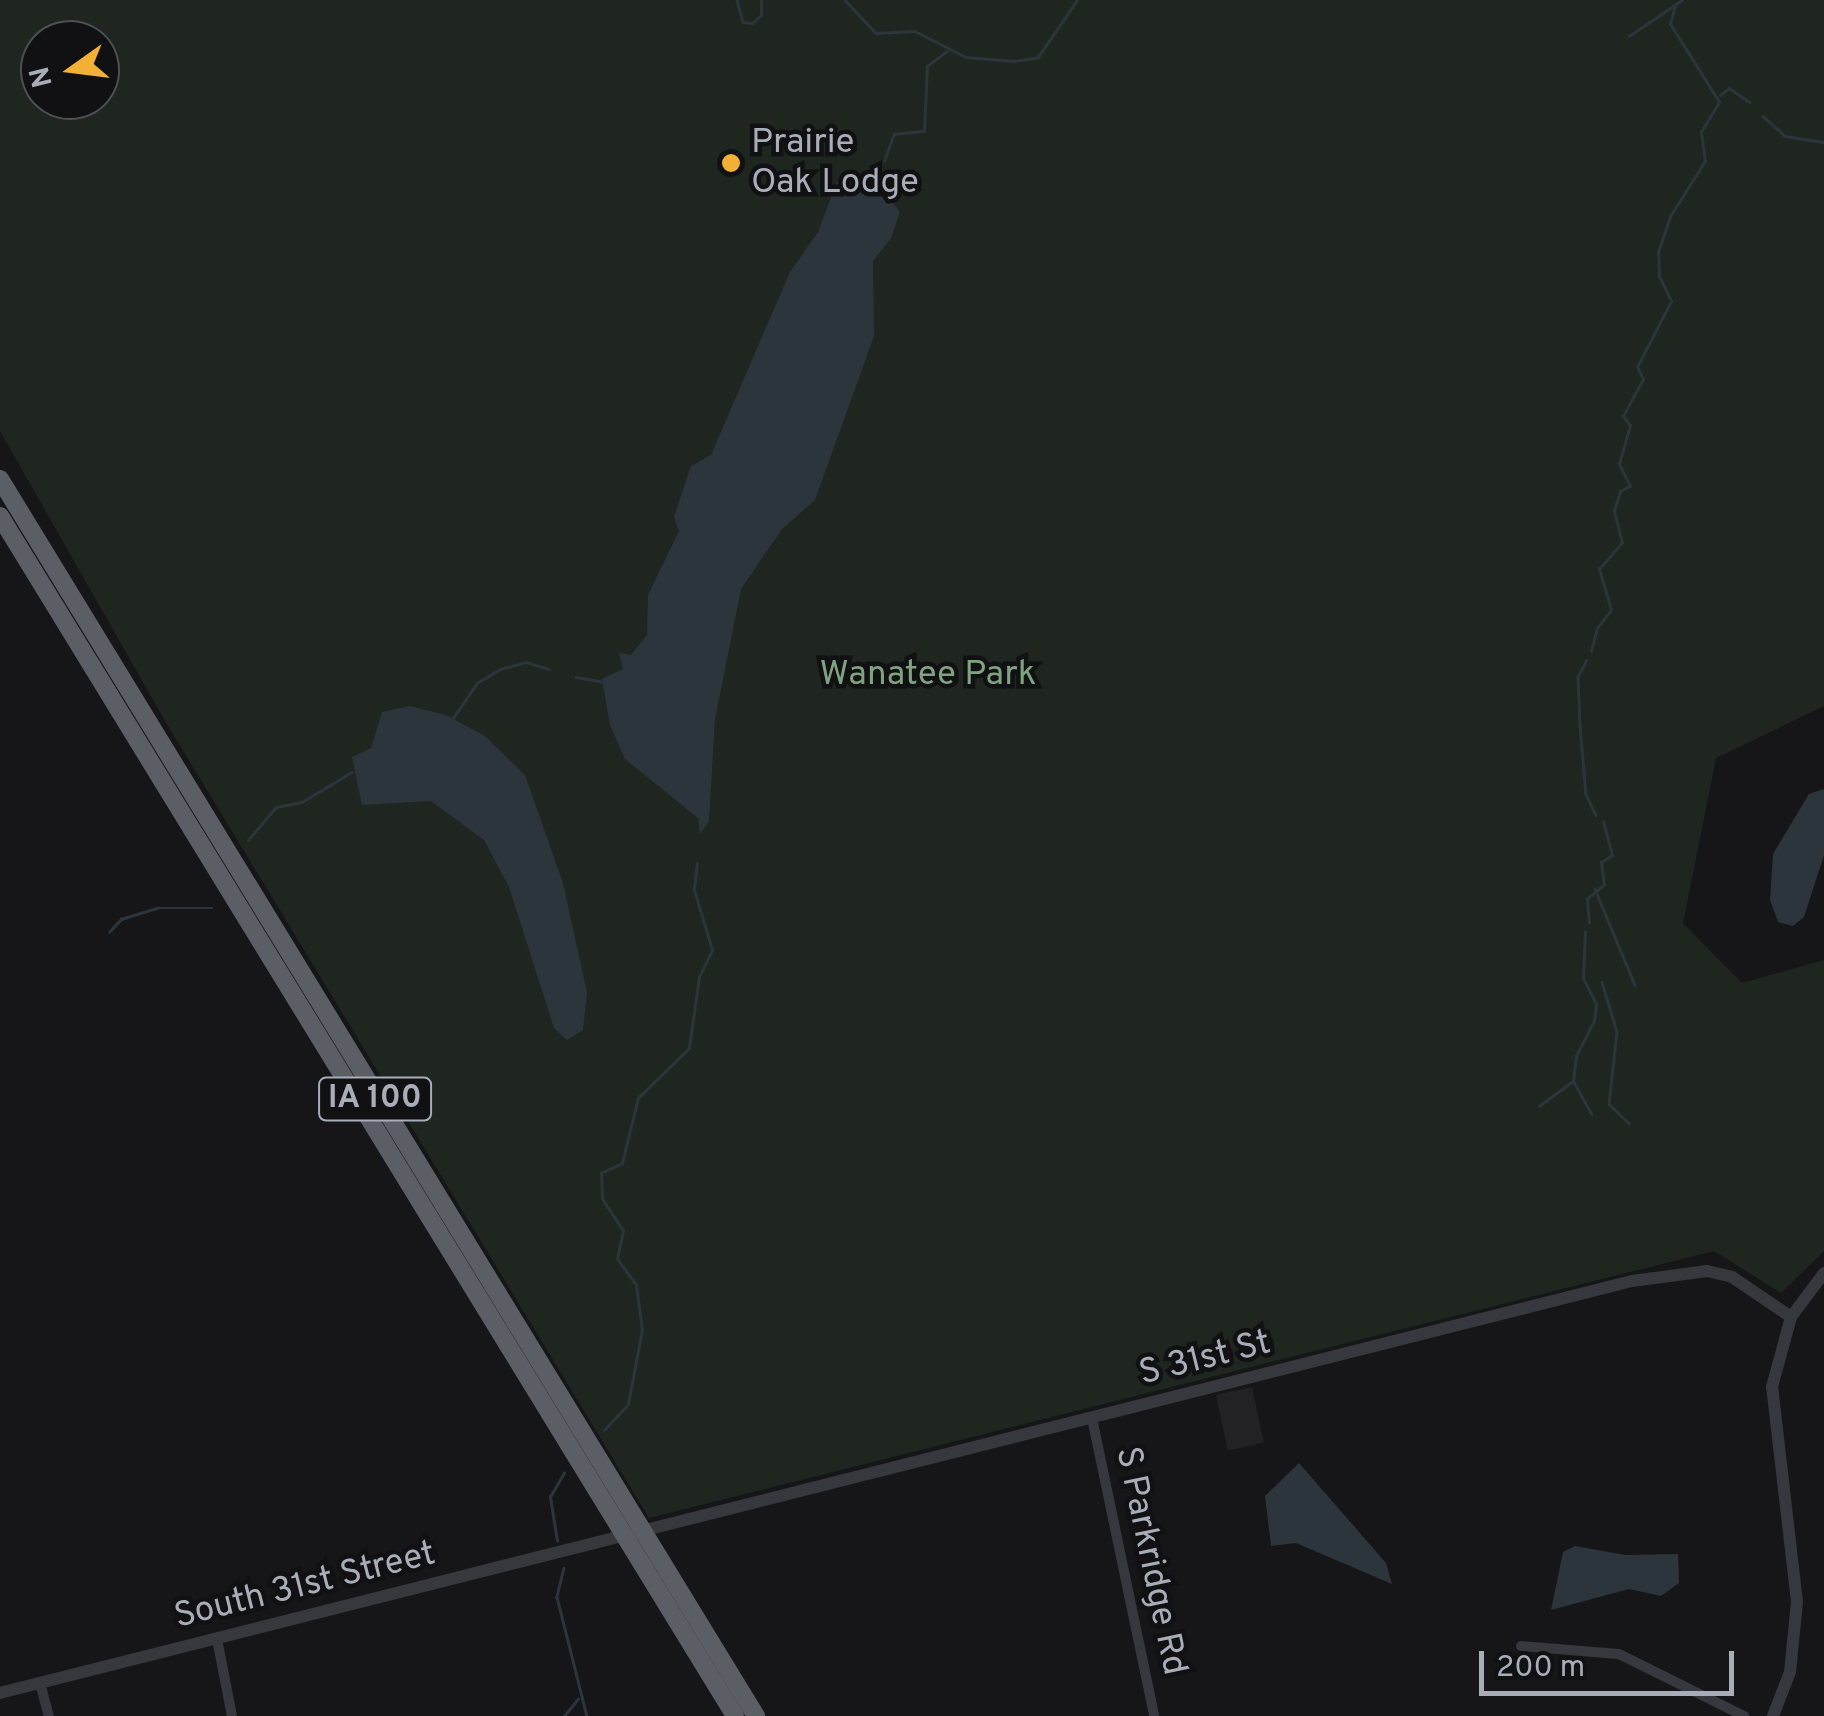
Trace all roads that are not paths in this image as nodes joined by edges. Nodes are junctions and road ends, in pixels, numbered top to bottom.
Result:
1 (0, 479) edge
2 (0, 516) edge
3 (1824, 1273) edge
4 (1790, 1317) junction
5 (1092, 1418) junction
6 (633, 1532) junction
7 (217, 1639) junction
8 (1521, 1646) dead end
9 (40, 1684) junction
10 (0, 1694) edge
11 (228, 1715) edge
12 (48, 1716) edge
13 (735, 1716) edge
14 (756, 1716) edge
15 (1154, 1716) edge
16 (1744, 1716) edge
17 (1773, 1716) edge

1 - 6 highway, IA 100
2 - 6 highway, IA 100
3 - 4 street
4 - 5 street, S 31st St
4 - 17 street
5 - 6 street, S 31st St
5 - 15 street, S Parkridge Rd
6 - 7 street, South 31st Street
6 - 13 highway, IA 100
6 - 14 highway, IA 100
7 - 9 street, South 31st Street
7 - 11 street
8 - 16 street
9 - 10 street, South 31st Street
9 - 12 street

